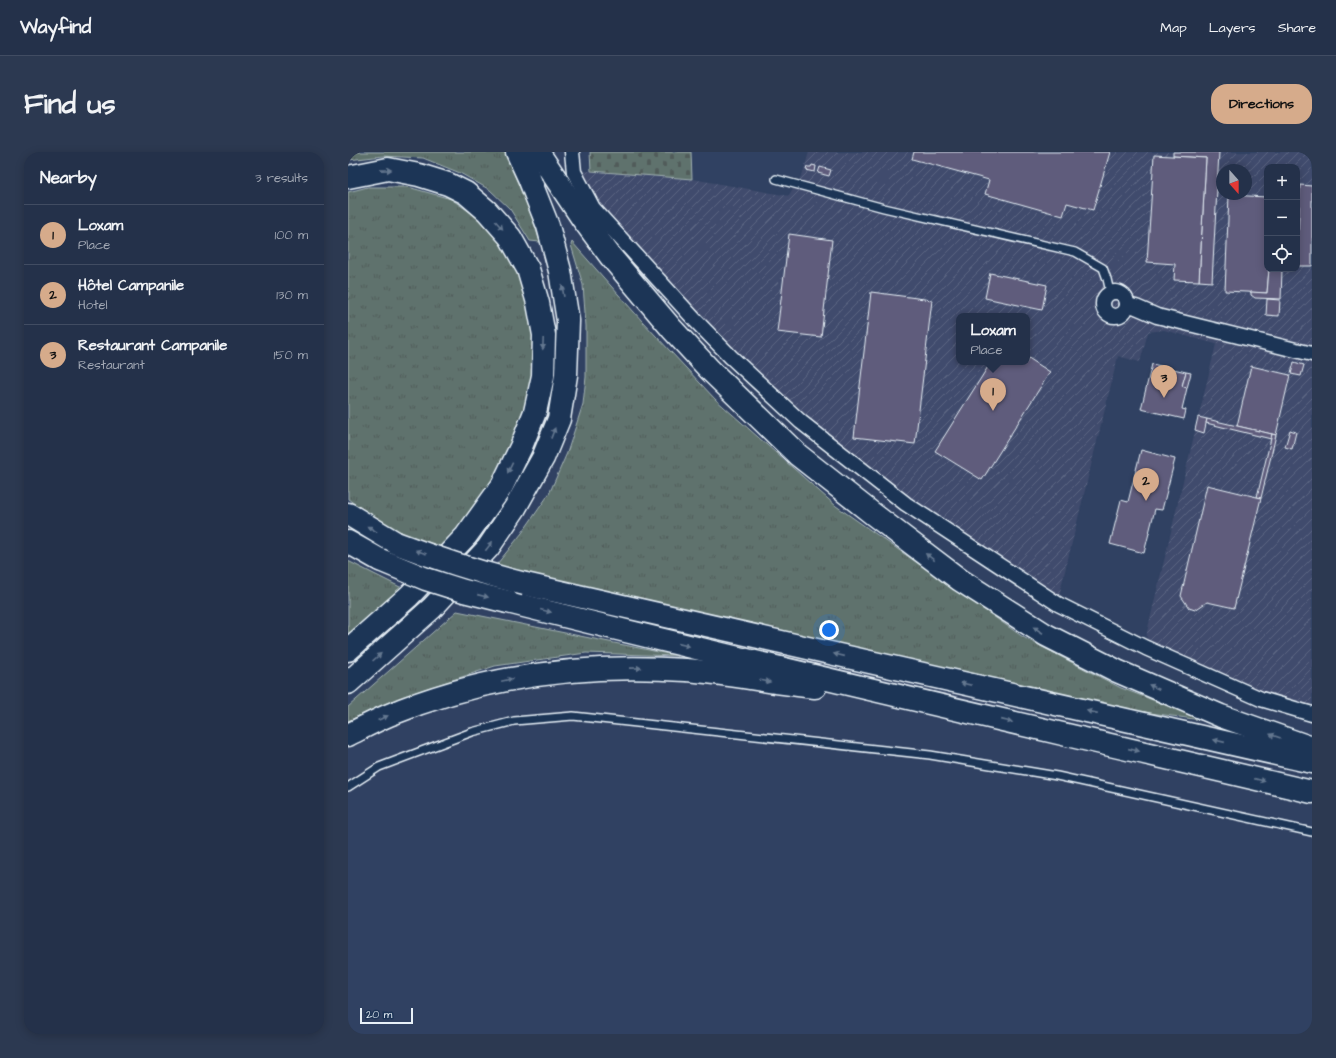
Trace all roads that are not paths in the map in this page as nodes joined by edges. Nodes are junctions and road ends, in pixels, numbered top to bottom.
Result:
1 (517, 152) edge
2 (538, 152) edge
3 (572, 152) edge
4 (348, 177) edge
5 (776, 179) dead end
6 (1110, 292) junction
7 (1127, 305) junction
8 (1312, 354) edge
9 (348, 514) edge
10 (348, 542) edge
11 (348, 650) edge
12 (348, 682) edge
13 (887, 693) junction
14 (1312, 714) edge
15 (348, 735) edge
16 (1312, 748) edge
17 (1312, 762) edge
18 (348, 787) edge
19 (1312, 792) edge
20 (1312, 832) edge

12 -> 1 highway
16 -> 2 highway
3 - 14 street
4 -> 11 highway
5 - 6 lane
6 - 7 street
6 - 7 street
7 - 8 street
17 -> 9 highway, bridge
10 -> 13 highway, bridge
15 -> 13 highway
13 -> 19 highway
18 - 20 lane

